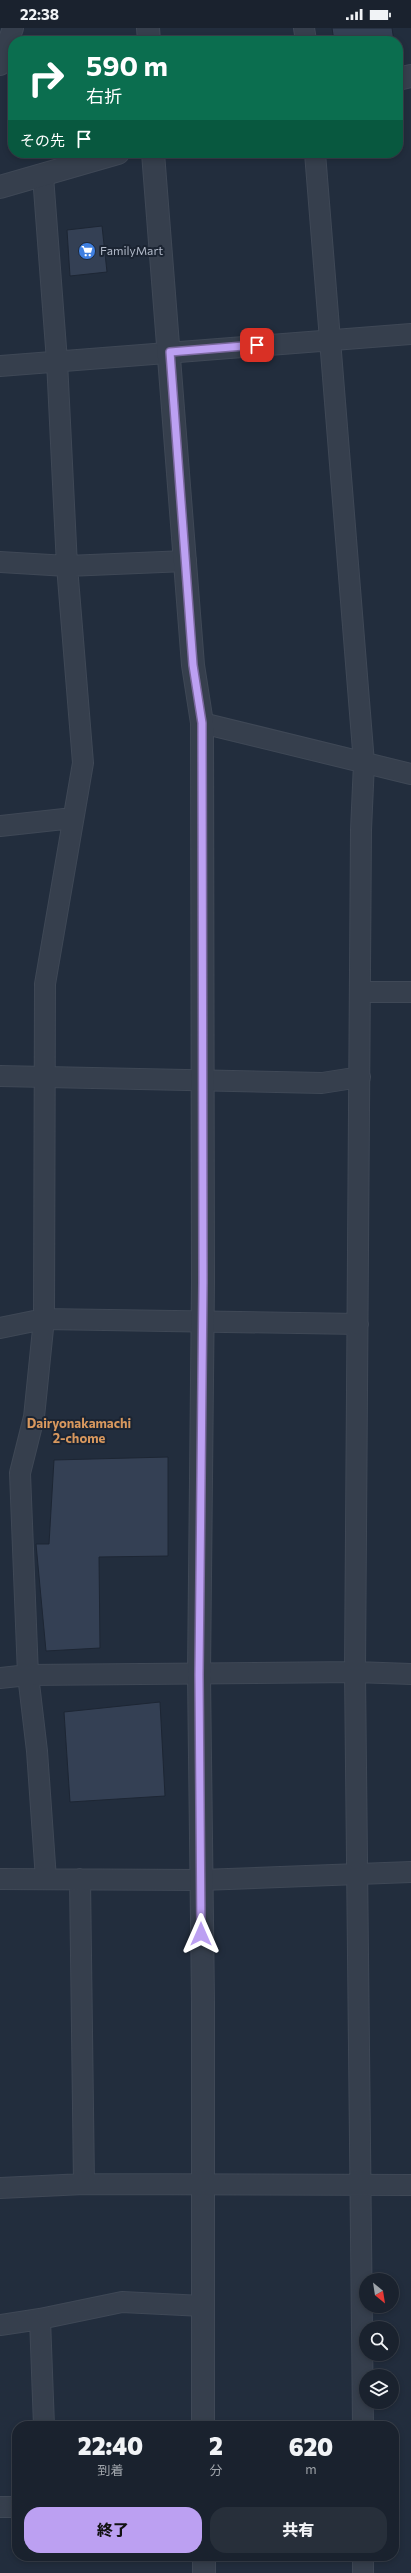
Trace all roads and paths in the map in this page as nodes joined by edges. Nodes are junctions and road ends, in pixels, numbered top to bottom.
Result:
1 (12, 28) edge
2 (0, 33) edge
3 (8, 40) edge
4 (0, 65) edge
5 (102, 158) edge
6 (153, 158) edge
7 (315, 158) edge
8 (43, 176) junction
9 (0, 187) edge
10 (411, 334) edge
11 (330, 340) junction
12 (170, 352) junction
13 (57, 361) junction
14 (0, 366) edge
15 (186, 561) junction
16 (0, 562) edge
17 (67, 566) junction
18 (202, 723) junction
19 (364, 763) junction
20 (411, 774) edge
21 (73, 818) junction
22 (0, 826) edge
23 (360, 992) junction
24 (411, 992) edge
25 (0, 1076) edge
26 (360, 1076) junction
27 (45, 1077) junction
28 (203, 1080) junction
29 (44, 1319) junction
30 (203, 1320) junction
31 (358, 1324) junction
32 (0, 1328) edge
33 (355, 1672) junction
34 (411, 1674) edge
35 (28, 1675) junction
36 (199, 1675) junction
37 (0, 1678) edge
38 (358, 1872) junction
39 (411, 1872) edge
40 (0, 1879) edge
41 (46, 1879) junction
42 (80, 1879) junction
43 (201, 1880) junction
44 (84, 2184) junction
45 (411, 2185) edge
46 (203, 2186) junction
47 (361, 2186) junction
48 (0, 2188) edge
49 (203, 2306) junction
50 (40, 2319) junction
51 (0, 2325) edge
52 (44, 2421) edge
53 (203, 2421) edge
54 (363, 2421) edge
55 (0, 2507) edge
56 (12, 2507) edge
57 (204, 2561) edge
58 (363, 2561) edge
59 (204, 2573) edge
60 (363, 2573) edge

1 - 2 street
3 - 4 street
5 - 8 street
6 - 12 street
7 - 11 street
8 - 9 street
8 - 13 street
10 - 11 street
11 - 12 street
11 - 19 street
12 - 13 street
12 - 15 street
13 - 14 street
13 - 17 street
15 - 17 street
15 - 18 street
16 - 17 street
17 - 21 street
18 - 19 street
18 - 28 street
19 - 20 street
19 - 23 street
21 - 22 street
21 - 27 street
23 - 24 street
23 - 26 street
25 - 27 street
26 - 28 street
26 - 31 street
27 - 28 street
27 - 29 street
28 - 30 street
29 - 30 street
29 - 32 street
29 - 35 street
30 - 31 street
30 - 36 street
31 - 33 street
33 - 34 street
33 - 36 street
33 - 38 street
35 - 36 street
35 - 37 street
35 - 41 street
36 - 43 street
38 - 39 street
38 - 43 street
38 - 47 street
40 - 41 street
41 - 42 street
42 - 43 street
42 - 44 street
43 - 46 street
44 - 46 street
44 - 48 street
45 - 47 street
46 - 47 street
46 - 49 street
47 - 54 street
49 - 50 street
49 - 53 street
50 - 51 street
50 - 52 street
55 - 56 street
57 - 59 street
58 - 60 street

